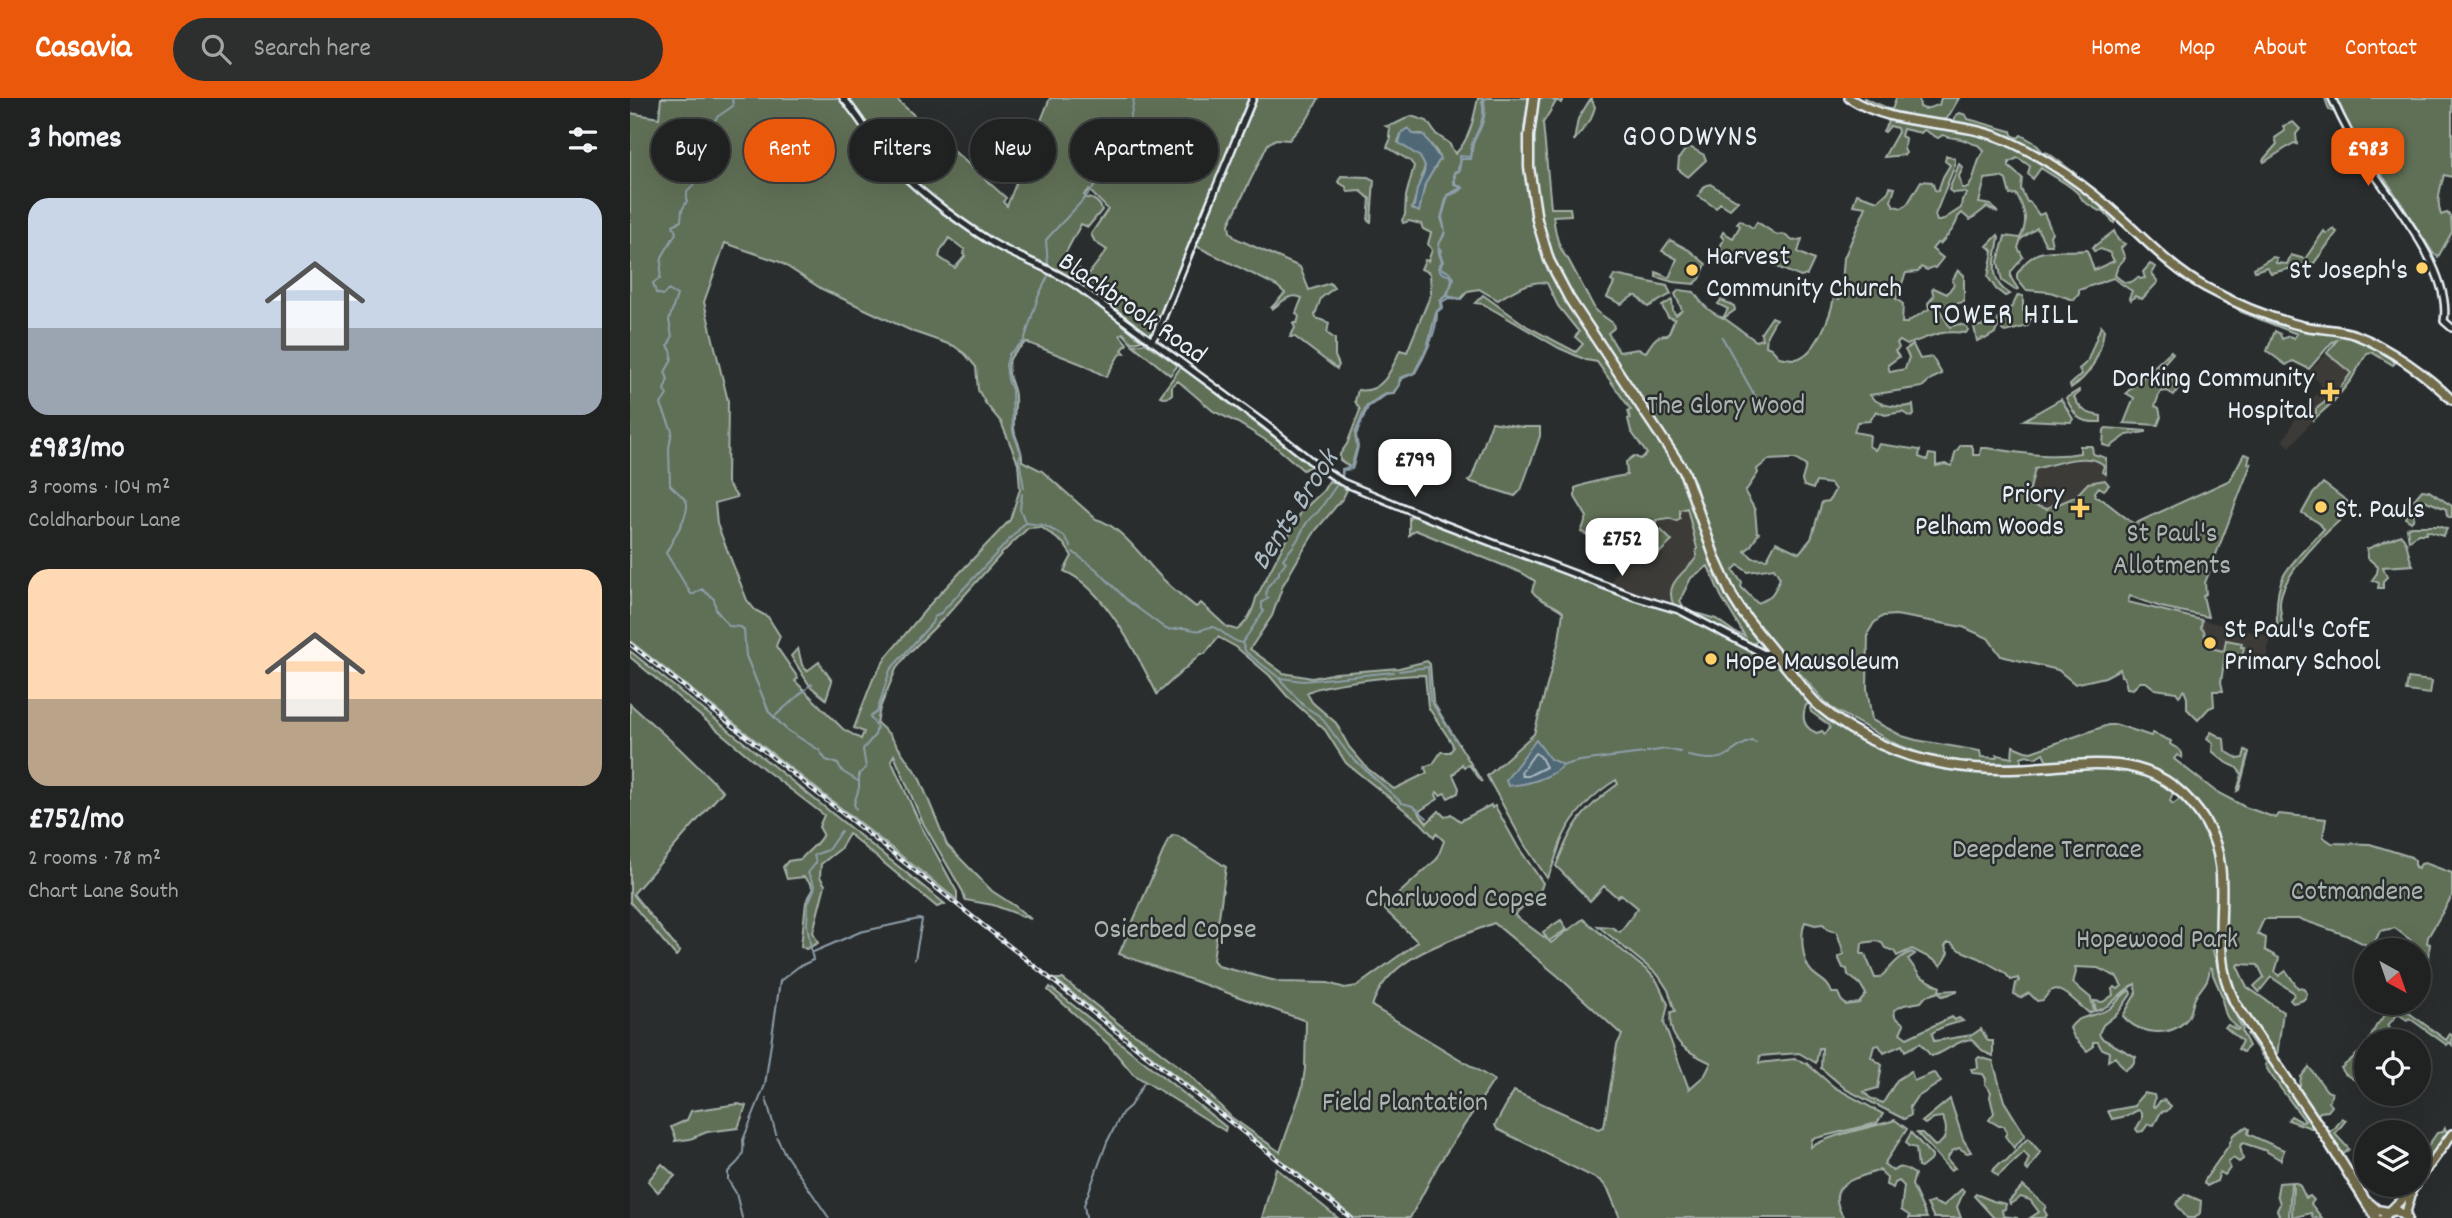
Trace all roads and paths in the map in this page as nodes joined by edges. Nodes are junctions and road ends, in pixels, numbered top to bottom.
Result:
1 (843, 98) edge
2 (1252, 98) edge
3 (1534, 98) edge
4 (1849, 98) edge
5 (2332, 98) edge
6 (2452, 328) edge
7 (1151, 341) junction
8 (2434, 382) junction
9 (2452, 389) edge
10 (2452, 400) edge
11 (1767, 643) junction
12 (1751, 648) junction
13 (1774, 652) junction
14 (2452, 1135) edge
15 (2431, 1164) edge
16 (2354, 1182) edge
17 (2364, 1197) edge
18 (2364, 1197) edge
19 (2404, 1197) edge
20 (2412, 1197) edge
21 (2388, 1214) edge
22 (2406, 1217) edge
23 (2376, 1218) edge

1 - 7 street, Blackbrook Road
2 - 7 street
3 - 11 highway
4 - 8 main road
5 - 6 street
7 - 12 street, Blackbrook Road
8 - 9 main road
8 - 10 main road
11 - 12 street
11 - 13 highway
12 - 13 street, Blackbrook Road
13 - 16 highway
14 - 15 main road
17 - 21 highway
18 - 23 highway
19 - 21 main road
20 - 22 main road
21 - 22 highway

